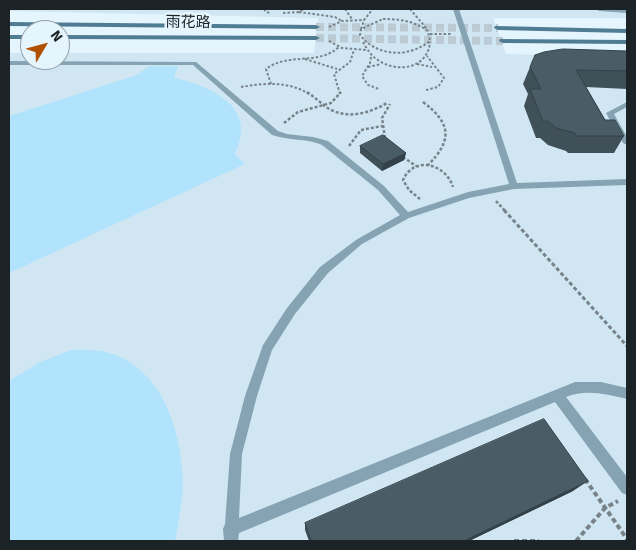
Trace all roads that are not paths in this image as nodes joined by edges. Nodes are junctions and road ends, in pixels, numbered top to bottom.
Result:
1 (456, 9) edge
2 (599, 9) edge
3 (627, 11) edge
4 (9, 24) edge
5 (316, 27) tunnel mouth
6 (498, 28) tunnel mouth
7 (627, 31) edge
8 (70, 37) edge
9 (316, 38) tunnel mouth
10 (503, 41) tunnel mouth
11 (627, 42) edge
12 (9, 63) edge
13 (627, 104) edge
14 (627, 144) edge
15 (627, 182) edge
16 (514, 186) junction
17 (406, 216) junction
18 (627, 394) edge
19 (557, 395) junction
20 (627, 488) edge
21 (230, 535) edge

1 - 16 lane
2 - 3 lane
4 - 5 street, 雨花路
6 - 7 street
8 - 9 street, 雨花路
10 - 11 street
12 - 17 lane
13 - 14 lane
15 - 16 lane
16 - 17 lane
17 - 21 lane
18 - 19 lane
19 - 20 lane
19 - 21 lane

